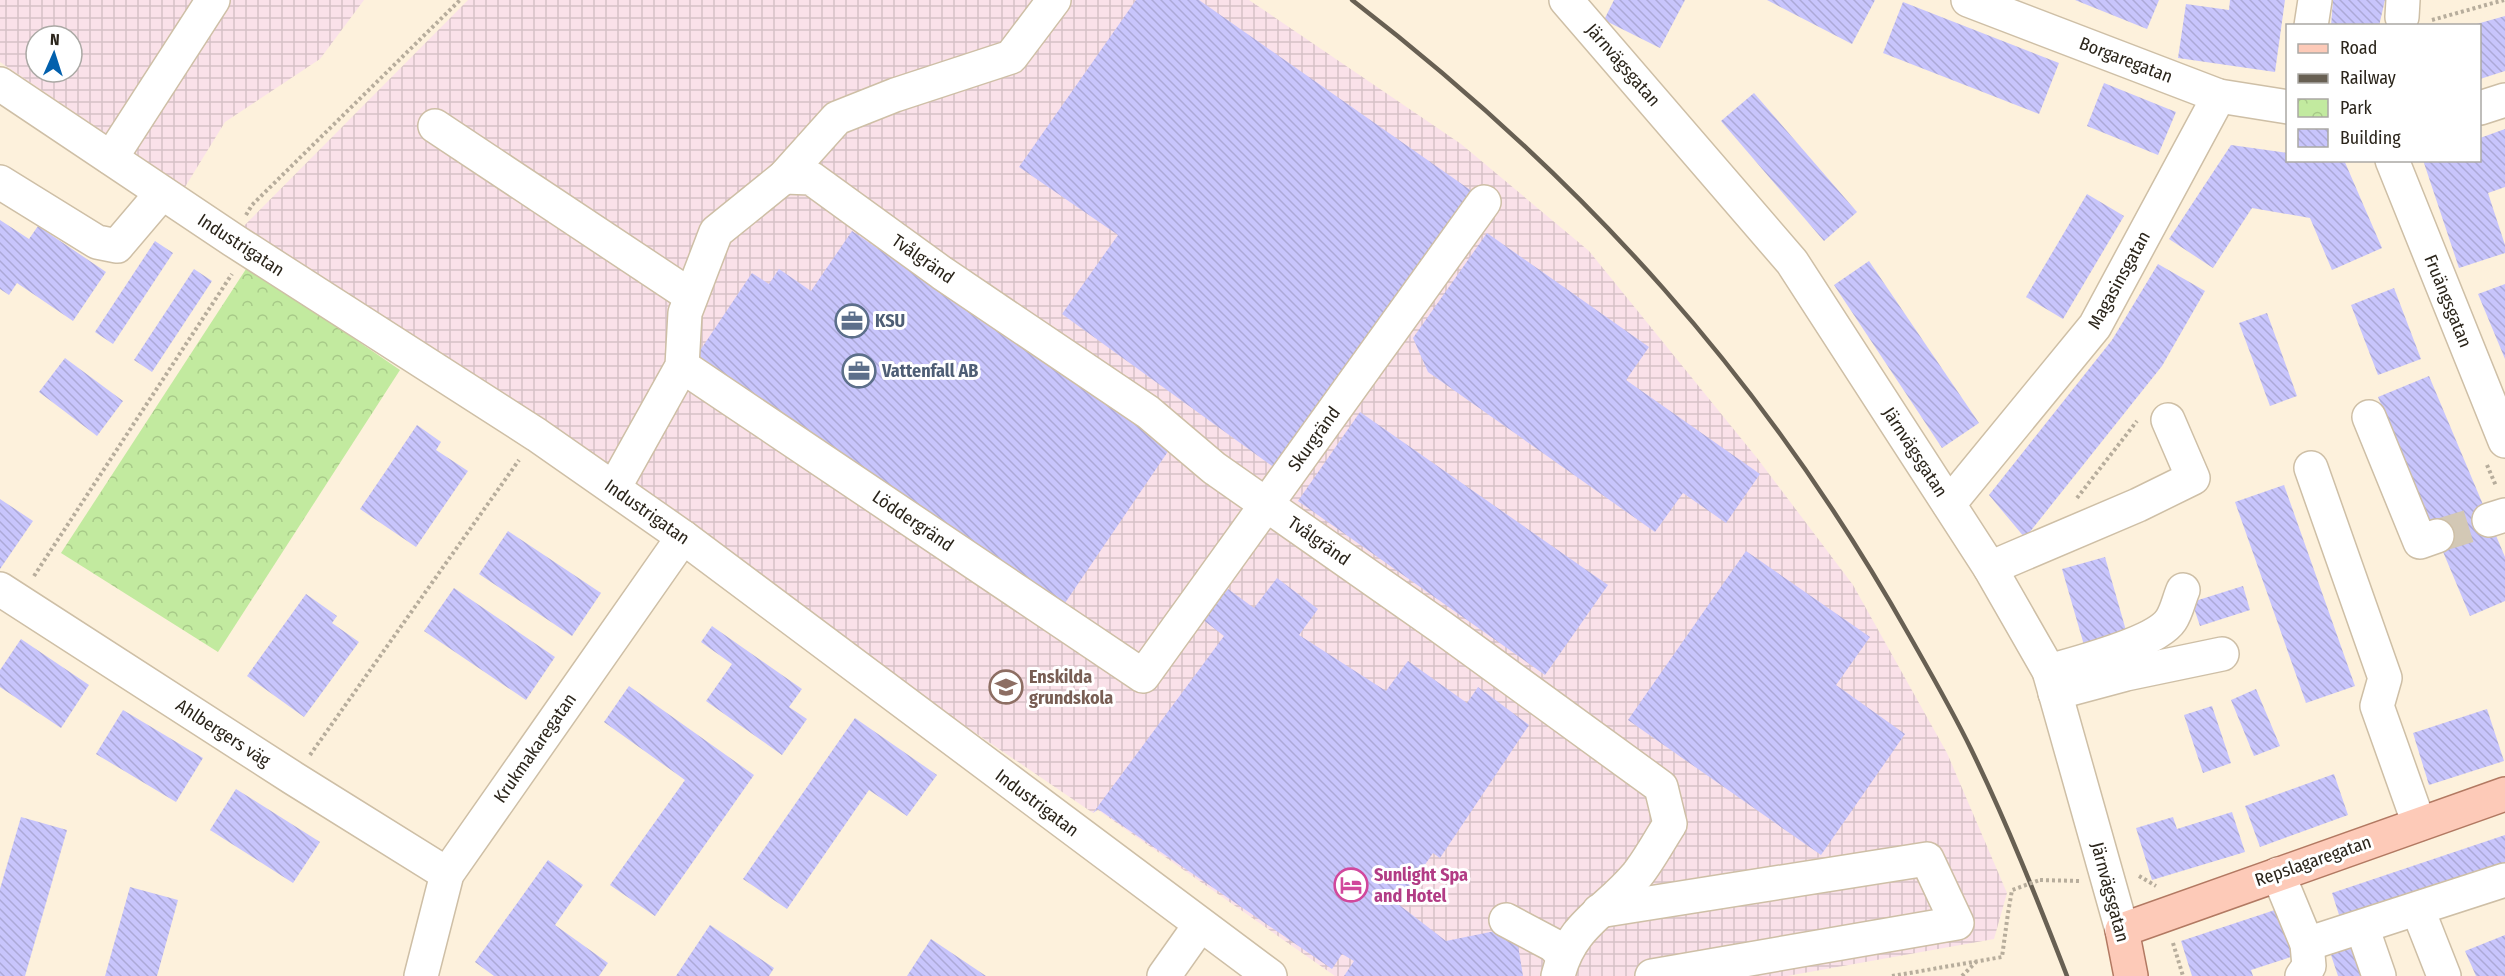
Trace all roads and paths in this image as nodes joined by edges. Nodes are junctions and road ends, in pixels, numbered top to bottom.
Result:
1 (213, 0) edge
2 (460, 0) edge
3 (1054, 0) edge
4 (1566, 0) edge
5 (1968, 0) edge
6 (2315, 0) edge
7 (2504, 0) edge
8 (2402, 9) edge
9 (2311, 24) edge
10 (0, 84) edge
11 (2219, 96) junction
12 (2505, 100) edge
13 (2286, 107) edge
14 (2481, 108) edge
15 (435, 126) dead end
16 (111, 158) junction
17 (2393, 162) edge
18 (784, 177) junction
19 (0, 182) edge
20 (162, 193) junction
21 (1484, 202) dead end
22 (233, 240) junction
23 (691, 296) junction
24 (682, 366) junction
25 (2369, 417) dead end
26 (2154, 419) joint
27 (537, 435) junction
28 (2505, 441) edge
29 (2311, 468) dead end
30 (614, 488) junction
31 (2074, 502) dead end
32 (1949, 504) junction
33 (1267, 505) junction
34 (2437, 536) tunnel mouth
35 (683, 537) junction
36 (1990, 568) junction
37 (2183, 590) dead end
38 (9, 594) edge
39 (2222, 654) dead end
40 (1143, 676) joint
41 (2052, 682) junction
42 (293, 778) junction
43 (2505, 794) edge
44 (2420, 824) junction
45 (447, 874) junction
46 (2278, 874) junction
47 (2505, 880) edge
48 (2083, 881) dead end
49 (2418, 910) junction
50 (1599, 911) junction
51 (1506, 920) dead end
52 (1200, 925) junction
53 (2362, 927) junction
54 (2122, 930) junction
55 (2307, 944) junction
56 (1976, 962) junction
57 (1561, 966) edge
58 (421, 976) edge
59 (1164, 976) edge
60 (1270, 976) edge
61 (1652, 976) edge
62 (1892, 976) edge
63 (1962, 976) edge
64 (2131, 976) edge
65 (2302, 976) edge
66 (2379, 976) edge
67 (2444, 976) edge

1 - 16 street
2 - 22 path
3 - 18 street
4 - 32 street, Järnvägsgatan
5 - 11 street, Borgaregatan
6 - 9 street
7 - 8 path
10 - 16 street, Industrigatan
11 - 13 street, Borgaregatan
11 - 32 street, Magasinsgatan
12 - 14 street
15 - 23 street
16 - 20 street, Industrigatan
17 - 28 street, Fruängsgatan
18 - 23 street
18 - 33 street, Tvålgränd
19 - 20 street
20 - 22 street, Industrigatan
21 - 33 street, Skurgränd
22 - 27 street, Industrigatan
22 - 38 path
23 - 24 street
24 - 30 street
24 - 40 street, Löddergränd
25 - 34 street
26 - 31 path
26 - 36 street
27 - 30 street, Industrigatan
27 - 42 path
29 - 44 street
30 - 35 street, Industrigatan
32 - 36 street, Järnvägsgatan
33 - 40 street, Skurgränd
33 - 50 street, Tvålgränd
35 - 45 street, Krukmakaregatan
35 - 52 street, Industrigatan
36 - 41 street, Järnvägsgatan
37 - 41 street
38 - 42 street, Ahlbergers väg
39 - 41 street
41 - 54 street, Järnvägsgatan
42 - 45 street, Ahlbergers väg
43 - 44 main road, Repslagaregatan
44 - 46 main road, Repslagaregatan
45 - 58 street, Krukmakaregatan
46 - 54 main road, Repslagaregatan
46 - 55 street
47 - 49 street
48 - 56 path, bridge
49 - 53 street
49 - 67 street
50 - 57 street, Tvålgränd
50 - 61 street
51 - 57 street
52 - 59 street
52 - 60 street, Industrigatan
53 - 55 street
53 - 66 street
54 - 64 main road, Järnvägsgatan
55 - 65 street
56 - 62 path
56 - 63 path

